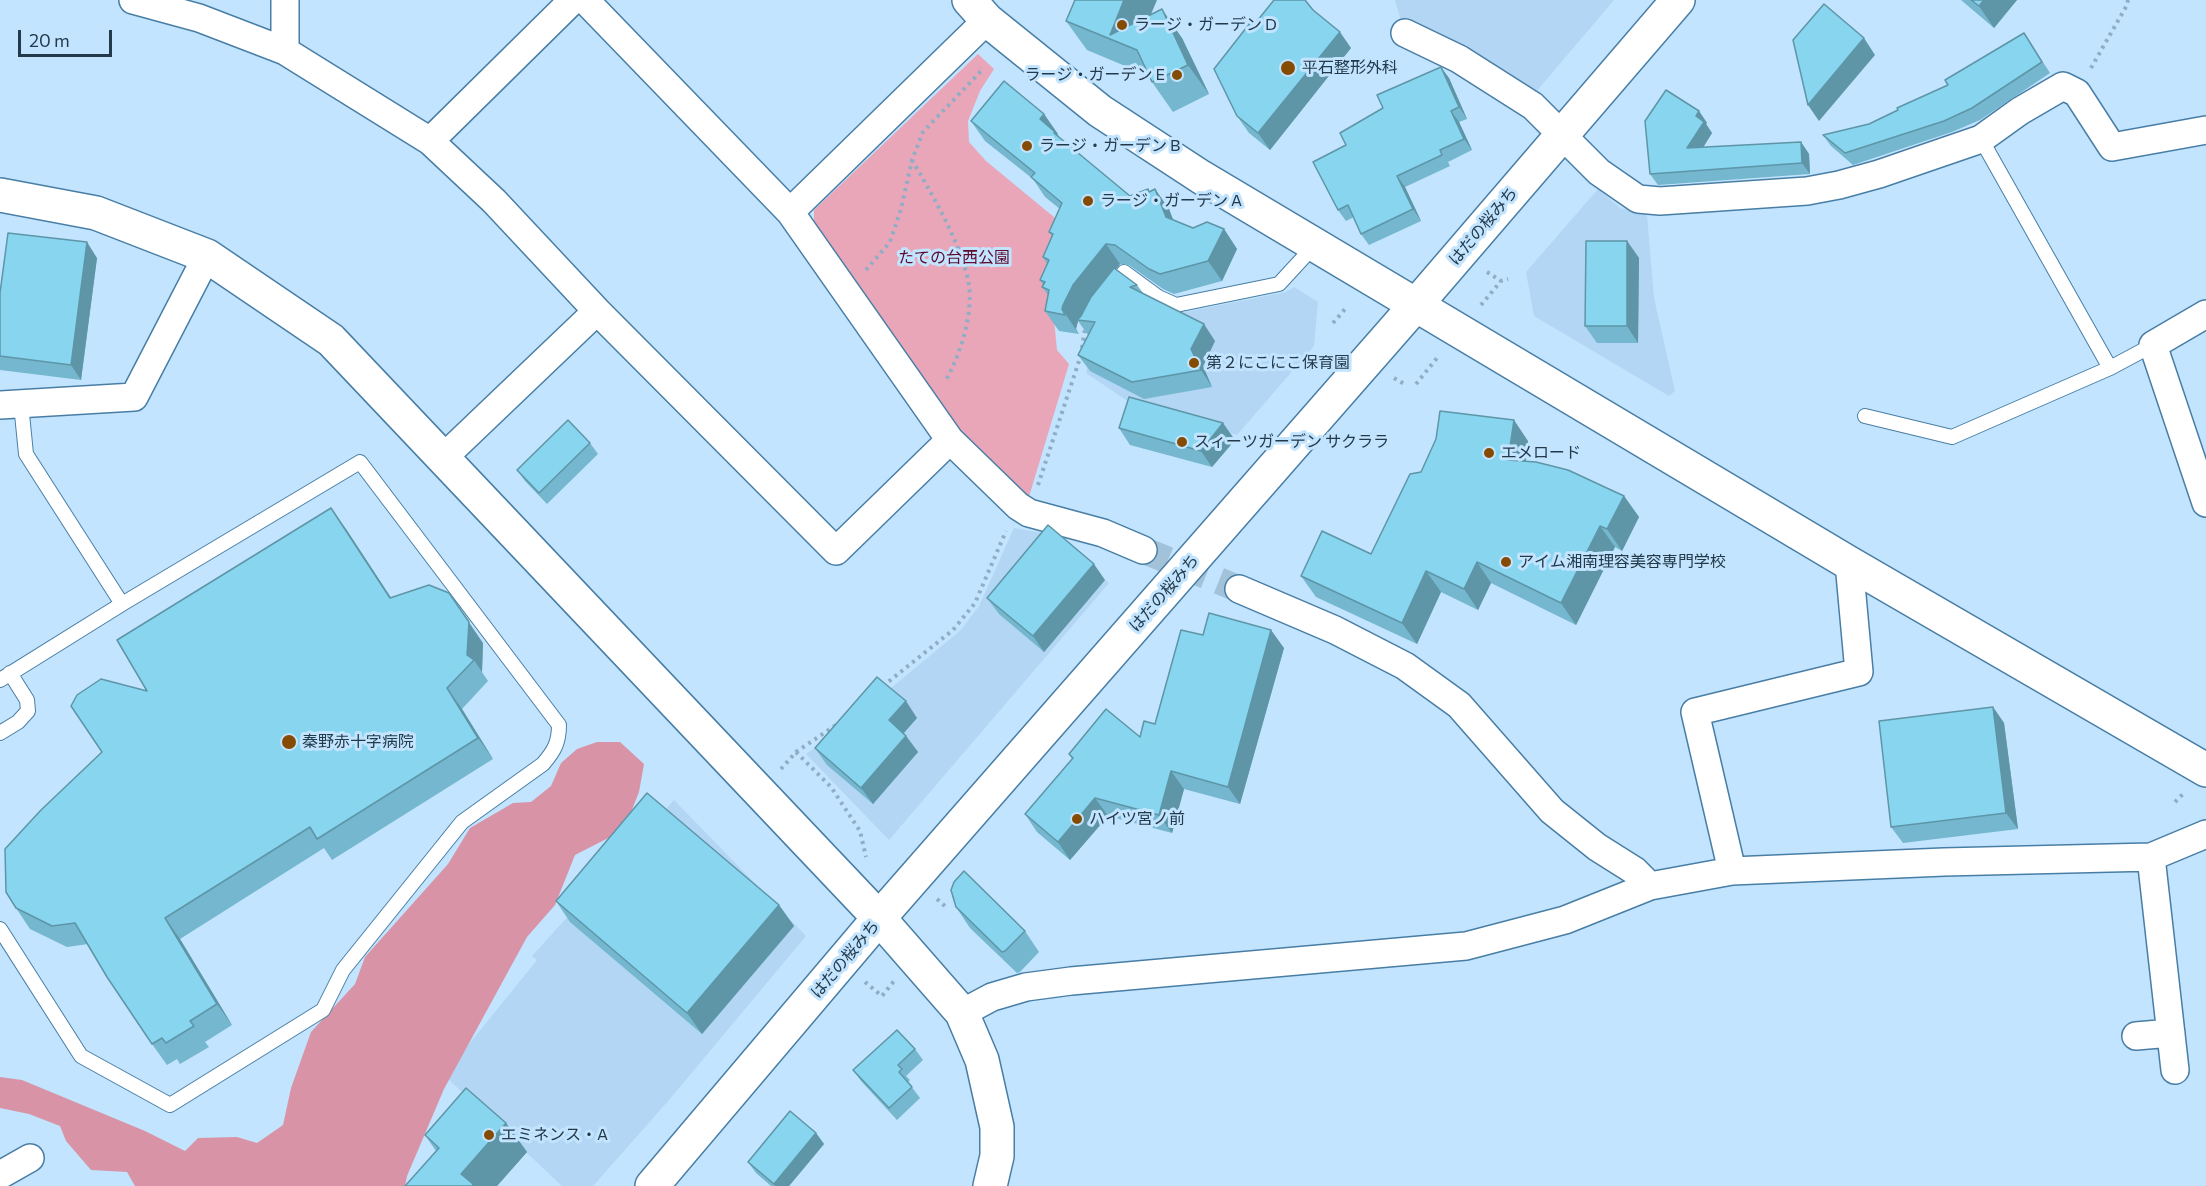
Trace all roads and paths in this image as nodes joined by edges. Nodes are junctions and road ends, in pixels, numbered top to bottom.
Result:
1 (133, 0) edge
2 (285, 0) edge
3 (573, 0) edge
4 (585, 0) edge
5 (1678, 0) edge
6 (2128, 0) edge
7 (978, 10) edge
8 (1405, 33) dead end
9 (959, 48) junction
10 (285, 51) junction
11 (2077, 93) junction
12 (2206, 130) edge
13 (1562, 134) junction
14 (1981, 139) junction
15 (430, 141) junction
16 (912, 160) junction
17 (0, 195) edge
18 (790, 212) junction
19 (1314, 246) junction
20 (207, 256) junction
21 (868, 267) dead end
22 (1484, 270) dead end
23 (1508, 279) dead end
24 (1501, 281) junction
25 (1481, 305) dead end
26 (1415, 306) junction
27 (1346, 308) dead end
28 (597, 311) junction
29 (2206, 314) edge
30 (1333, 323) dead end
31 (1085, 328) joint
32 (2154, 345) junction
33 (1437, 358) dead end
34 (2110, 368) junction
35 (1416, 384) dead end
36 (942, 389) dead end
37 (10, 404) edge
38 (1866, 416) dead end
39 (950, 440) junction
40 (443, 458) junction
41 (1027, 498) junction
42 (2206, 503) edge
43 (1143, 550) tunnel mouth
44 (1849, 563) junction
45 (1239, 589) tunnel mouth
46 (122, 604) junction
47 (5, 676) edge
48 (881, 689) edge
49 (845, 718) edge
50 (0, 733) edge
51 (796, 752) junction
52 (785, 764) dead end
53 (2206, 770) edge
54 (2206, 834) edge
55 (2151, 857) junction
56 (867, 859) dead end
57 (1732, 871) junction
58 (1650, 886) junction
59 (879, 918) junction
60 (0, 929) edge
61 (896, 978) dead end
62 (864, 981) dead end
63 (963, 1013) junction
64 (2171, 1033) junction
65 (2136, 1036) dead end
66 (2175, 1070) dead end
67 (30, 1158) dead end
68 (0, 1175) edge
69 (6, 1186) edge
70 (652, 1186) edge
71 (990, 1186) edge

1 - 10 street
2 - 10 street
3 - 15 street
4 - 18 street
5 - 13 street, はだの桜みち
6 - 11 path
7 - 9 street
7 - 19 street
8 - 13 street
9 - 16 path
9 - 18 street
10 - 15 street
11 - 12 street
11 - 14 street
13 - 14 street
13 - 26 street, はだの桜みち
14 - 34 lane
15 - 28 street
16 - 21 path
16 - 36 path
17 - 20 street
18 - 39 street
19 - 26 street
19 - 31 lane
20 - 37 street
20 - 40 street
22 - 24 path, はだの桜みち
23 - 24 path
24 - 25 path
26 - 44 street
26 - 59 street, はだの桜みち
27 - 30 path
28 - 39 street
28 - 40 street
29 - 32 street
31 - 41 path
32 - 34 lane
32 - 42 street
33 - 35 path
34 - 38 lane
37 - 46 lane
39 - 41 street
40 - 59 street
41 - 43 street
41 - 48 path
44 - 53 street
44 - 57 street
45 - 58 street
46 - 47 lane
46 - 60 lane
47 - 50 lane
49 - 51 path
51 - 52 path
51 - 56 path
54 - 55 street
55 - 57 street
55 - 64 street
57 - 58 street
58 - 63 street
59 - 63 street
59 - 70 street, はだの桜みち
61 - 62 path
63 - 71 street
64 - 65 street
64 - 66 street
67 - 68 street
68 - 69 street

